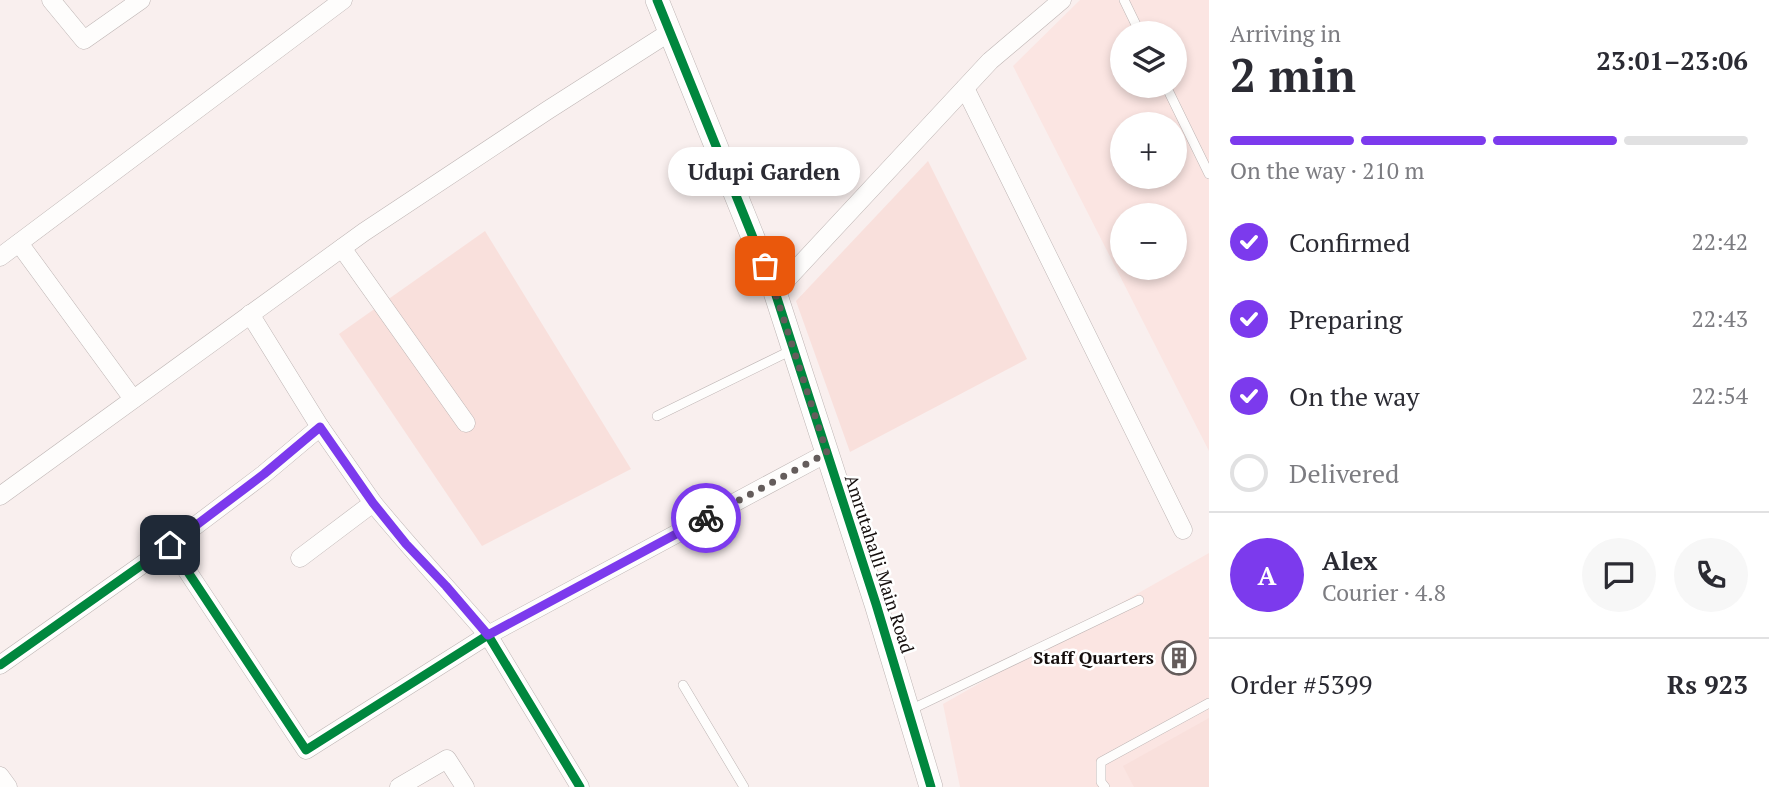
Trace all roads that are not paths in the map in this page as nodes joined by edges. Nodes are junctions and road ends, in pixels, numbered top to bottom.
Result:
1 (51, 0) edge
2 (141, 0) edge
3 (343, 0) edge
4 (657, 0) edge
5 (1062, 0) edge
6 (1124, 0) edge
7 (1134, 21) edge
8 (670, 32) junction
9 (965, 88) junction
10 (1172, 98) edge
11 (1209, 174) edge
12 (19, 243) junction
13 (342, 248) junction
14 (0, 257) edge
15 (775, 292) junction
16 (250, 314) junction
17 (794, 349) junction
18 (133, 400) junction
19 (657, 416) dead end
20 (466, 423) dead end
21 (320, 427) junction
22 (827, 453) junction
23 (0, 496) edge
24 (373, 503) junction
25 (1183, 530) dead end
26 (170, 545) junction
27 (300, 558) dead end
28 (1139, 600) dead end
29 (488, 635) junction
30 (0, 665) edge
31 (683, 685) dead end
32 (1209, 703) edge
33 (909, 711) junction
34 (0, 776) edge
35 (8, 787) edge
36 (399, 787) edge
37 (465, 787) edge
38 (580, 787) edge
39 (744, 787) edge
40 (931, 787) edge
41 (1104, 787) edge

1 - 2 street
3 - 12 street
4 - 8 street, Amrutahalli Main Road
5 - 9 street
6 - 7 lane
8 - 13 street
8 - 15 street, Amrutahalli Main Road
9 - 15 street
9 - 25 street
10 - 11 lane
12 - 14 street
12 - 18 street
13 - 16 street
13 - 20 street
15 - 17 street, Amrutahalli Main Road
16 - 18 street
16 - 21 street
17 - 19 lane
17 - 22 street, Amrutahalli Main Road
18 - 23 street
21 - 24 street
21 - 26 street
22 - 29 street
22 - 33 street, Amrutahalli Main Road
24 - 27 street
24 - 29 street
26 - 29 street
26 - 30 street
28 - 33 lane
29 - 38 street
31 - 39 lane
32 - 41 lane
33 - 40 street, Amrutahalli Main Road
34 - 35 street
36 - 37 street

